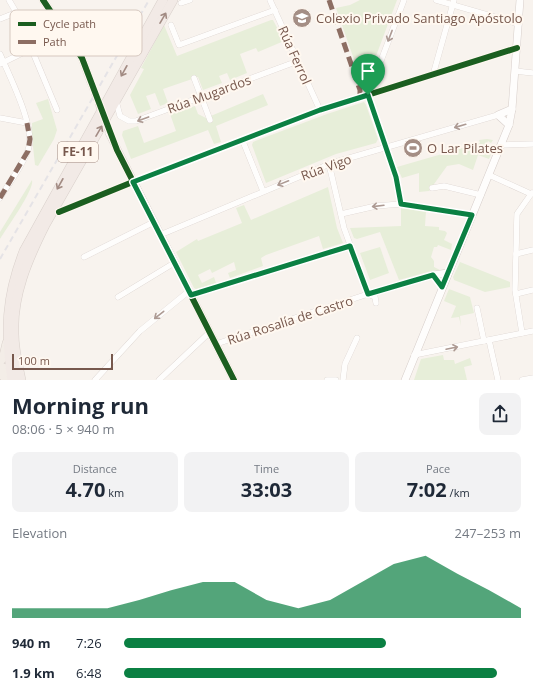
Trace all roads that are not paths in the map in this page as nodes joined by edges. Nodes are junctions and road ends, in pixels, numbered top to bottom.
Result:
1 (9, 0) edge
2 (42, 0) edge
3 (163, 0) edge
4 (190, 0) edge
5 (270, 0) edge
6 (404, 0) edge
7 (436, 0) edge
8 (520, 0) edge
9 (177, 2) edge
10 (453, 2) edge
11 (14, 10) edge
12 (48, 10) edge
13 (274, 10) junction
14 (10, 15) edge
15 (0, 19) edge
16 (172, 24) dead end
17 (519, 24) junction
18 (142, 38) edge
19 (517, 48) junction
20 (0, 54) edge
21 (18, 56) edge
22 (34, 56) edge
23 (80, 56) edge
24 (132, 56) edge
25 (298, 62) junction
26 (2, 63) edge
27 (515, 71) junction
28 (533, 73) edge
29 (433, 75) junction
30 (194, 78) dead end
31 (91, 83) tunnel mouth
32 (368, 95) junction
33 (202, 97) junction
34 (116, 101) junction
35 (57, 110) dead end
36 (320, 110) junction
37 (512, 110) junction
38 (498, 115) junction
39 (0, 118) edge
40 (210, 120) dead end
41 (27, 123) junction
42 (509, 125) junction
43 (110, 133) tunnel mouth
44 (242, 139) junction
45 (533, 144) edge
46 (502, 146) junction
47 (385, 148) junction
48 (329, 164) junction
49 (489, 175) junction
50 (133, 182) junction
51 (432, 188) dead end
52 (263, 191) junction
53 (532, 193) edge
54 (481, 195) junction
55 (0, 198) edge
56 (401, 204) junction
57 (59, 212) joint
58 (341, 214) junction
59 (472, 215) junction
60 (154, 222) junction
61 (45, 225) junction
62 (160, 235) junction
63 (350, 246) junction
64 (533, 250) edge
65 (516, 254) junction
66 (84, 257) dead end
67 (174, 262) junction
68 (448, 273) junction
69 (433, 275) junction
70 (442, 287) junction
71 (533, 290) edge
72 (515, 292) junction
73 (190, 293) junction
74 (368, 294) junction
75 (118, 298) dead end
76 (376, 303) dead end
77 (477, 308) dead end
78 (7, 324) junction
79 (533, 331) edge
80 (210, 332) junction
81 (522, 333) junction
82 (358, 338) dead end
83 (486, 341) junction
84 (216, 344) junction
85 (414, 355) junction
86 (0, 361) edge
87 (0, 367) edge
88 (0, 373) edge
89 (10, 377) edge
90 (533, 378) edge
91 (17, 380) edge
92 (21, 380) edge
93 (95, 380) edge
94 (159, 380) edge
95 (234, 380) edge
96 (327, 380) edge
97 (336, 380) edge
98 (343, 380) edge
99 (406, 380) edge
100 (498, 380) edge
101 (522, 380) edge

1 - 11 street
2 - 12 street
3 -> 18 highway, FE-11
4 - 9 street
5 - 13 street, Rúa Ferrol
6 -> 32 street
7 - 10 street
8 - 17 street
34 -> 9 highway, FE-11
10 - 17 street
10 - 29 street
13 - 16 street
13 - 25 street, Rúa Ferrol
14 - 15 street
17 - 19 street
19 - 27 street
19 - 29 street
20 - 26 street
21 - 26 street
22 - 35 street
23 - 31 street
24 -> 78 highway, FE-11
25 - 33 street, Rúa Mugardos
25 - 36 street, Rúa Ferrol
26 - 41 street
27 - 28 street
27 - 37 street
29 - 32 street
30 - 33 street
32 - 36 street
32 - 47 street
33 -> 34 street, Rúa Mugardos
33 - 40 street
61 -> 34 highway, FE-11
36 - 44 street
37 - 38 street
37 - 42 street
38 - 42 street
38 -> 47 street, Rúa Vigo
39 - 41 street
41 - 55 street
42 - 46 street
43 - 50 street
44 - 50 street
44 - 52 street
45 - 46 street
46 - 49 street
47 - 48 street, Rúa Vigo
47 - 56 street
48 -> 52 street, Rúa Vigo
48 - 58 street
49 - 53 street
49 - 54 street
50 - 57 street
50 - 60 street
51 - 54 street
52 - 62 street, Rúa Vigo
53 - 65 street
54 - 59 street
56 -> 58 street
56 - 59 street
57 - 61 highway
58 - 63 street
59 - 68 street
60 - 62 street
60 - 66 street
61 - 92 highway, FE-11
62 - 67 street
63 - 73 street
63 - 74 street
64 - 65 street
65 - 72 street
67 - 73 street
67 - 75 street
68 - 69 street
68 - 70 street
69 - 70 street
69 - 74 street, Rúa Rosalía de Castro
70 - 85 street
71 - 72 street
72 - 81 street
73 - 80 street
73 -> 93 street
74 - 76 street
74 - 84 street, Rúa Rosalía de Castro
77 - 83 street
78 - 86 main road
78 - 89 highway, FE-11
79 - 81 street
80 - 84 street
80 - 94 street
81 - 83 street
82 - 98 street
85 -> 83 street
83 - 100 street
84 - 95 street
85 - 99 street
87 - 89 main road
88 - 89 main road
89 - 91 main road
90 - 101 street
96 - 97 street

